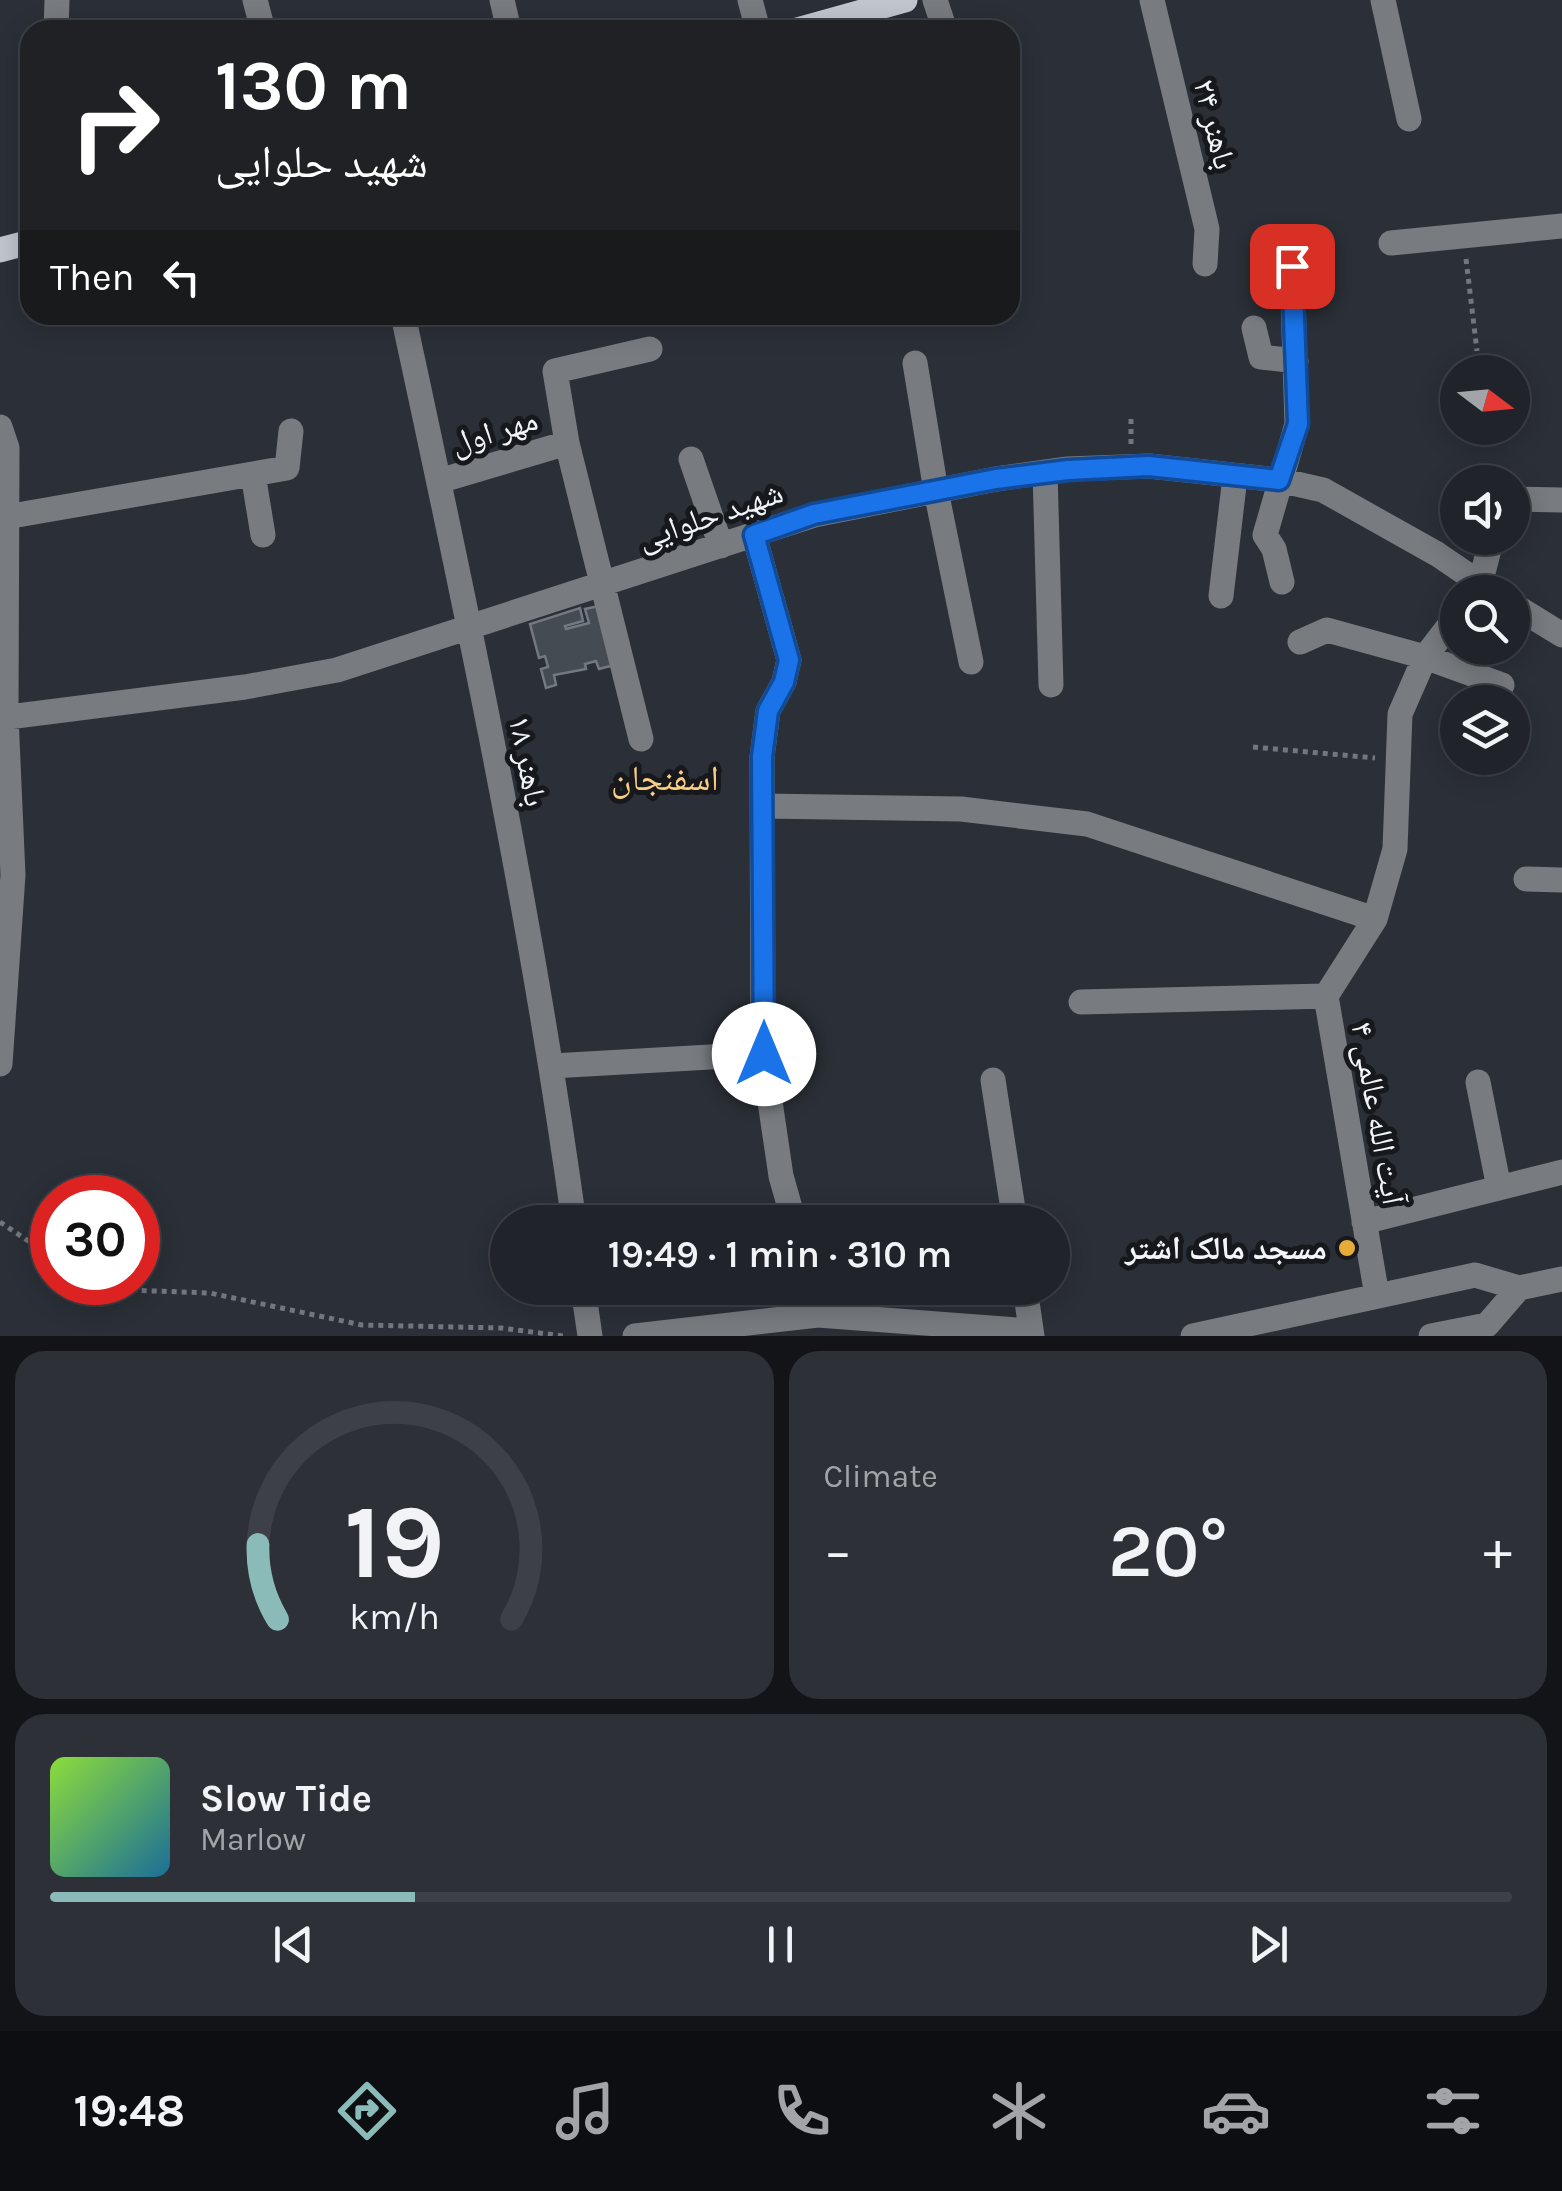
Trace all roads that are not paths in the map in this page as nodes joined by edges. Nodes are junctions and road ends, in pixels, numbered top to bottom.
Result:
1 (905, 0) edge
2 (1152, 0) edge
3 (1382, 0) edge
4 (833, 20) edge
5 (1409, 120) dead end
6 (1562, 226) edge
7 (1391, 243) dead end
8 (1204, 264) dead end
9 (1292, 266) dead end
10 (405, 325) edge
11 (1254, 328) dead end
12 (650, 349) dead end
13 (1296, 360) junction
14 (914, 364) dead end
15 (0, 427) edge
16 (290, 430) dead end
17 (567, 442) junction
18 (690, 459) dead end
19 (1045, 472) junction
20 (253, 474) junction
21 (1234, 476) junction
22 (1279, 480) junction
23 (439, 481) junction
24 (936, 491) junction
25 (1530, 499) edge
26 (1562, 500) edge
27 (6, 517) junction
28 (263, 534) dead end
29 (754, 535) junction
30 (721, 546) junction
31 (1463, 575) edge
32 (1282, 582) dead end
33 (604, 585) junction
34 (1221, 596) dead end
35 (1530, 616) edge
36 (470, 627) junction
37 (1562, 636) edge
38 (1440, 638) edge
39 (1300, 642) dead end
40 (1425, 658) junction
41 (971, 662) dead end
42 (1051, 685) dead end
43 (1502, 685) dead end
44 (3, 717) edge
45 (641, 739) dead end
46 (762, 806) junction
47 (1526, 879) dead end
48 (1562, 880) edge
49 (1374, 918) junction
50 (1326, 996) junction
51 (1081, 1002) dead end
52 (764, 1054) junction
53 (0, 1064) edge
54 (552, 1066) junction
55 (993, 1080) dead end
56 (1478, 1082) dead end
57 (1562, 1172) edge
58 (1499, 1188) junction
59 (572, 1205) edge
60 (789, 1205) edge
61 (1012, 1205) edge
62 (1364, 1222) junction
63 (1562, 1279) edge
64 (1520, 1288) junction
65 (1377, 1296) junction
66 (585, 1305) edge
67 (815, 1305) edge
68 (1028, 1305) edge
69 (818, 1315) junction
70 (1032, 1333) edge
71 (590, 1336) edge
72 (635, 1336) edge
73 (1193, 1336) edge
74 (1431, 1336) edge

1 - 4 main road
2 - 8 street, باهنر ۲۴
3 - 5 street
6 - 7 street
9 - 13 street
10 - 23 street, باهنر ۱۸
11 - 13 street
12 - 17 street
13 - 22 street
14 - 24 street
15 - 27 street
16 - 20 street
17 - 23 street, مهر اول
17 - 33 street
18 - 30 street
19 - 21 street, شهید حلوایی
19 - 24 street, شهید حلوایی
19 - 42 street
20 - 27 street
20 - 28 street
21 - 22 street, شهید حلوایی
21 - 34 street
22 - 31 street, شهید حلوایی
22 - 32 street
23 - 36 street, باهنر ۱۸
24 - 29 street, شهید حلوایی
24 - 41 street
25 - 26 street
27 - 44 street
29 - 30 street, شهید حلوایی
29 - 46 street
30 - 33 street, شهید حلوایی
33 - 36 street, شهید حلوایی
33 - 45 street
35 - 37 street
36 - 44 street, شهید حلوایی
36 - 54 street, باهنر ۱۸
38 - 40 street, آیت الله عالمی ۴
39 - 40 street
40 - 43 street
40 - 49 street, آیت الله عالمی ۴
44 - 53 street
46 - 49 street
46 - 52 street
47 - 48 street
49 - 50 street, آیت الله عالمی ۴
50 - 51 street
50 - 62 street, آیت الله عالمی ۴
52 - 54 street
52 - 60 street
54 - 59 street, باهنر ۱۸
55 - 61 street
56 - 58 street
57 - 58 street
58 - 62 street
62 - 65 street, آیت الله عالمی ۴
63 - 64 street
64 - 65 street
64 - 74 street
65 - 73 street
66 - 71 street
67 - 69 street
68 - 70 street
69 - 70 street
69 - 72 street

